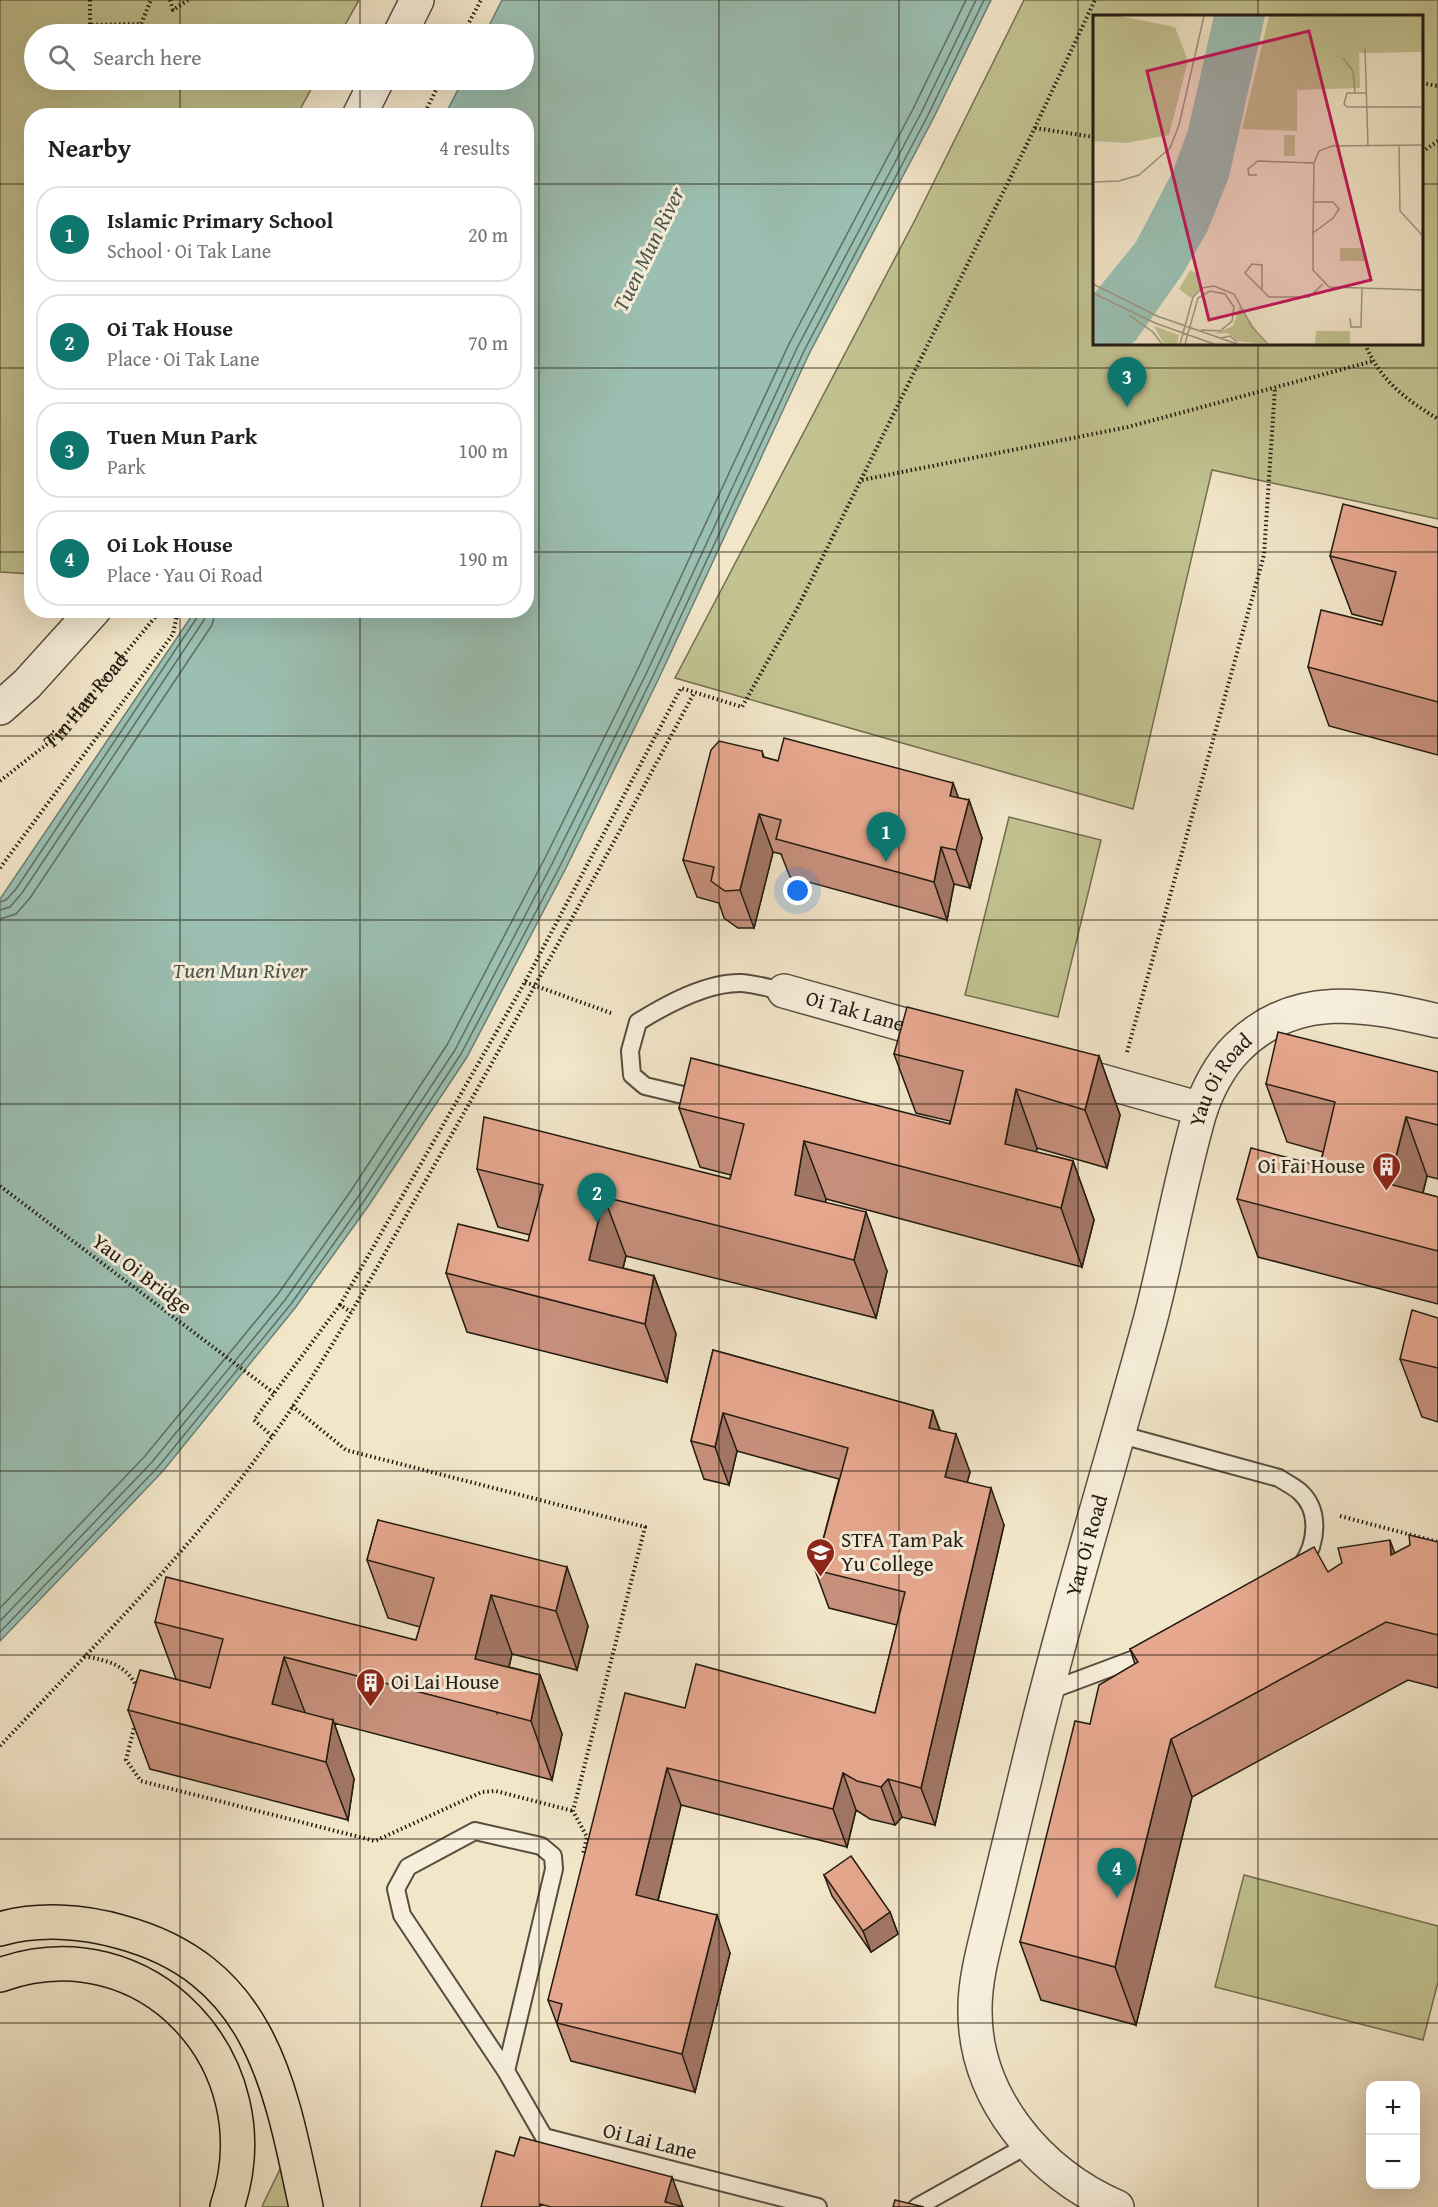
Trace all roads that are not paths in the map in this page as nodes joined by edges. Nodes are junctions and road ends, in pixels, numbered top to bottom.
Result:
1 (417, 0) edge
2 (405, 24) edge
3 (372, 90) edge
4 (363, 108) edge
5 (87, 618) edge
6 (0, 708) edge
7 (784, 991) joint
8 (1438, 1021) edge
9 (968, 1043) edge
10 (1037, 1063) edge
11 (705, 1100) edge
12 (1201, 1109) junction
13 (1118, 1434) junction
14 (1292, 1576) edge
15 (1170, 1645) edge
16 (1046, 1692) junction
17 (0, 1929) edge
18 (0, 1975) edge
19 (506, 2071) junction
20 (1028, 2145) junction
21 (227, 2207) edge
22 (306, 2207) edge
23 (818, 2207) edge
24 (917, 2207) edge
25 (1117, 2207) edge

1 - 2 street
3 - 4 street
5 - 6 street
7 - 9 street, Oi Tak Lane
7 - 11 lane
8 - 12 street, Yau Oi Road
10 - 12 street
12 - 13 street, Yau Oi Road
13 - 14 lane
13 - 16 street, Yau Oi Road
15 - 16 lane
16 - 20 street, Yau Oi Road
17 - 22 main road
18 - 21 main road
19 - 19 lane, Oi Lai Lane
19 - 23 lane, Oi Lai Lane
20 - 24 lane
20 - 25 street, Yau Oi Road

